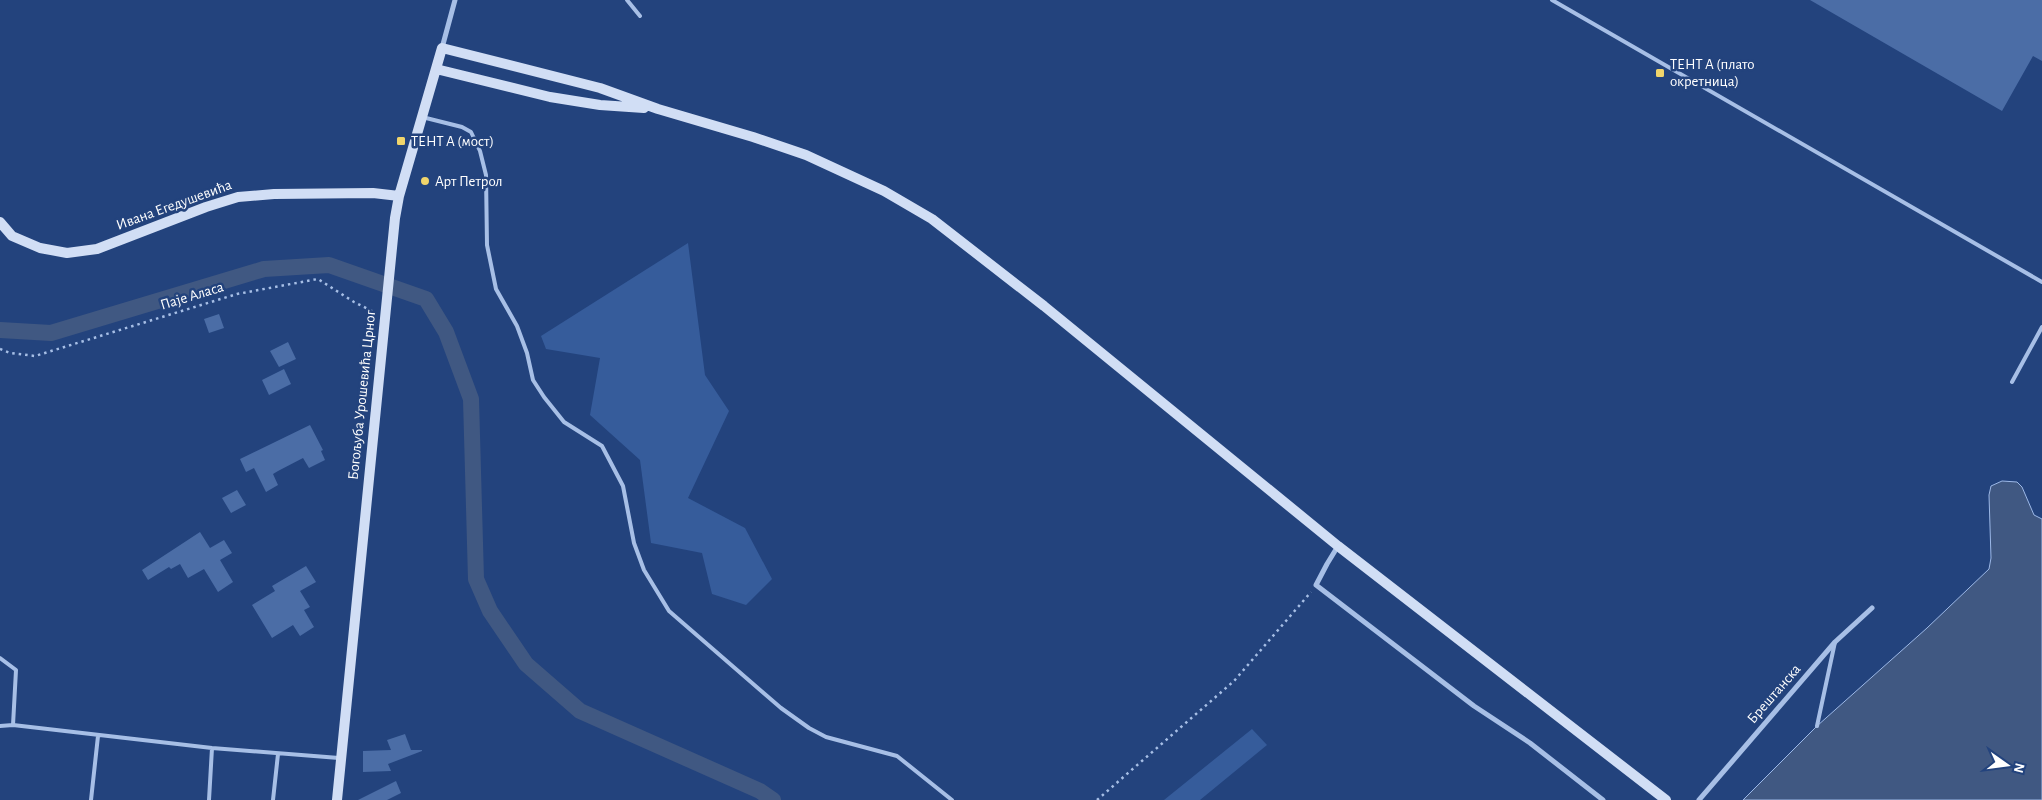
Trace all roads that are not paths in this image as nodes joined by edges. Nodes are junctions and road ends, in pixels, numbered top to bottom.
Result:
1 (455, 0) edge
2 (627, 0) edge
3 (1552, 0) edge
4 (640, 16) dead end
5 (442, 48) junction
6 (436, 69) junction
7 (658, 109) junction
8 (422, 117) junction
9 (399, 196) junction
10 (0, 222) edge
11 (2042, 282) edge
12 (2042, 327) edge
13 (2012, 382) dead end
14 (1338, 546) junction
15 (1872, 608) dead end
16 (1835, 642) junction
17 (0, 658) edge
18 (13, 725) junction
19 (0, 726) edge
20 (1817, 726) dead end
21 (98, 736) junction
22 (212, 748) junction
23 (278, 754) junction
24 (341, 758) junction
25 (91, 800) edge
26 (208, 800) edge
27 (273, 800) edge
28 (337, 800) edge
29 (952, 800) edge
30 (1603, 800) edge
31 (1666, 800) edge
32 (1699, 800) edge

1 - 5 street, Богољуба Урошевића Црног
2 - 4 lane
3 - 11 lane
5 - 6 main road, Богољуба Урошевића Црног
5 - 7 main road
6 - 7 main road
6 - 8 main road, Богољуба Урошевића Црног
7 - 14 main road
8 - 9 main road, Богољуба Урошевића Црног
8 - 29 lane
9 - 10 main road, Ивана Егедушевића
9 - 24 main road, Богољуба Урошевића Црног
12 - 13 lane
14 - 30 street
14 - 31 main road
15 - 16 street, Брештанска
16 - 20 lane
16 - 32 street, Брештанска
17 - 18 lane
18 - 19 lane
18 - 21 lane
21 - 22 lane
21 - 25 lane
22 - 23 lane
22 - 26 lane
23 - 24 lane
23 - 27 lane
24 - 28 main road, Богољуба Урошевића Црног

